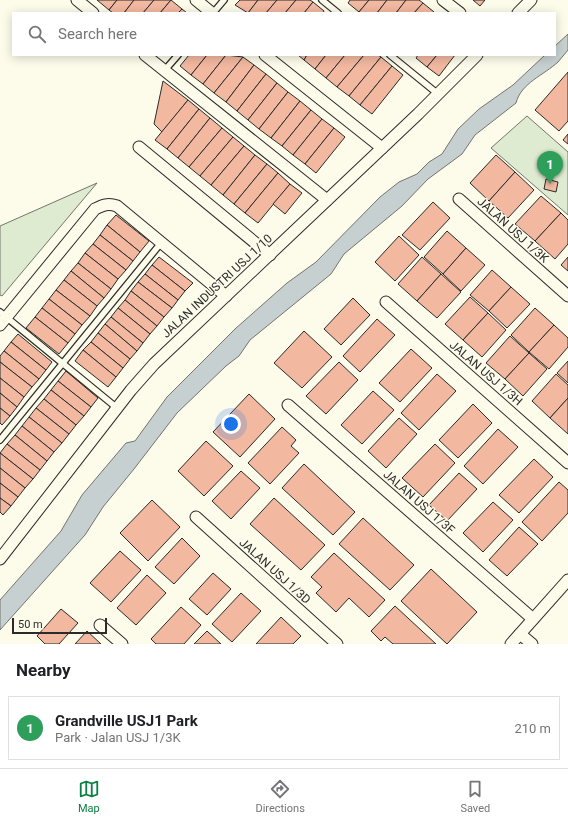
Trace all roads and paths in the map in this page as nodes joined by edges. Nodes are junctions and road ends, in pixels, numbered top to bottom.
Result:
1 (77, 0) edge
2 (196, 0) edge
3 (224, 0) edge
4 (322, 0) edge
5 (443, 0) edge
6 (531, 0) edge
7 (92, 12) edge
8 (212, 12) edge
9 (214, 12) edge
10 (337, 12) edge
11 (459, 12) edge
12 (519, 12) edge
13 (146, 56) edge
14 (177, 56) edge
15 (266, 56) edge
16 (391, 56) edge
17 (476, 56) edge
18 (164, 71) junction
19 (438, 94) junction
20 (139, 147) dead end
21 (382, 148) junction
22 (459, 199) dead end
23 (327, 200) junction
24 (161, 243) junction
25 (270, 255) junction
26 (226, 296) junction
27 (568, 296) edge
28 (386, 302) dead end
29 (2, 318) edge
30 (63, 363) junction
31 (288, 405) dead end
32 (117, 408) junction
33 (0, 440) edge
34 (568, 463) edge
35 (196, 518) dead end
36 (0, 559) edge
37 (568, 580) edge
38 (533, 619) junction
39 (100, 625) dead end
40 (520, 634) junction
41 (122, 644) edge
42 (337, 644) edge
43 (511, 644) edge
44 (532, 644) edge

1 - 7 street
2 - 8 street
3 - 9 lane
4 - 10 lane
5 - 11 street
6 - 12 street
13 - 18 street
14 - 18 lane
15 - 21 street
16 - 19 lane
17 - 19 street, JALAN INDUSTRI USJ 1/10
18 - 23 street
19 - 21 street, JALAN INDUSTRI USJ 1/10
20 - 25 street
21 - 23 street, JALAN INDUSTRI USJ 1/10
22 - 27 street, JALAN USJ 1/3K
23 - 25 street, JALAN INDUSTRI USJ 1/10
24 - 26 street
24 - 29 street
24 - 30 lane
25 - 26 street, JALAN INDUSTRI USJ 1/10
26 - 32 street, JALAN INDUSTRI USJ 1/10
28 - 34 street, JALAN USJ 1/3H
29 - 30 lane
30 - 32 lane
30 - 33 lane
31 - 38 street, JALAN USJ 1/3F
32 - 36 street, JALAN INDUSTRI USJ 1/10
35 - 42 street, JALAN USJ 1/3D
37 - 38 street
38 - 40 street
39 - 41 street
40 - 43 street
40 - 44 street

